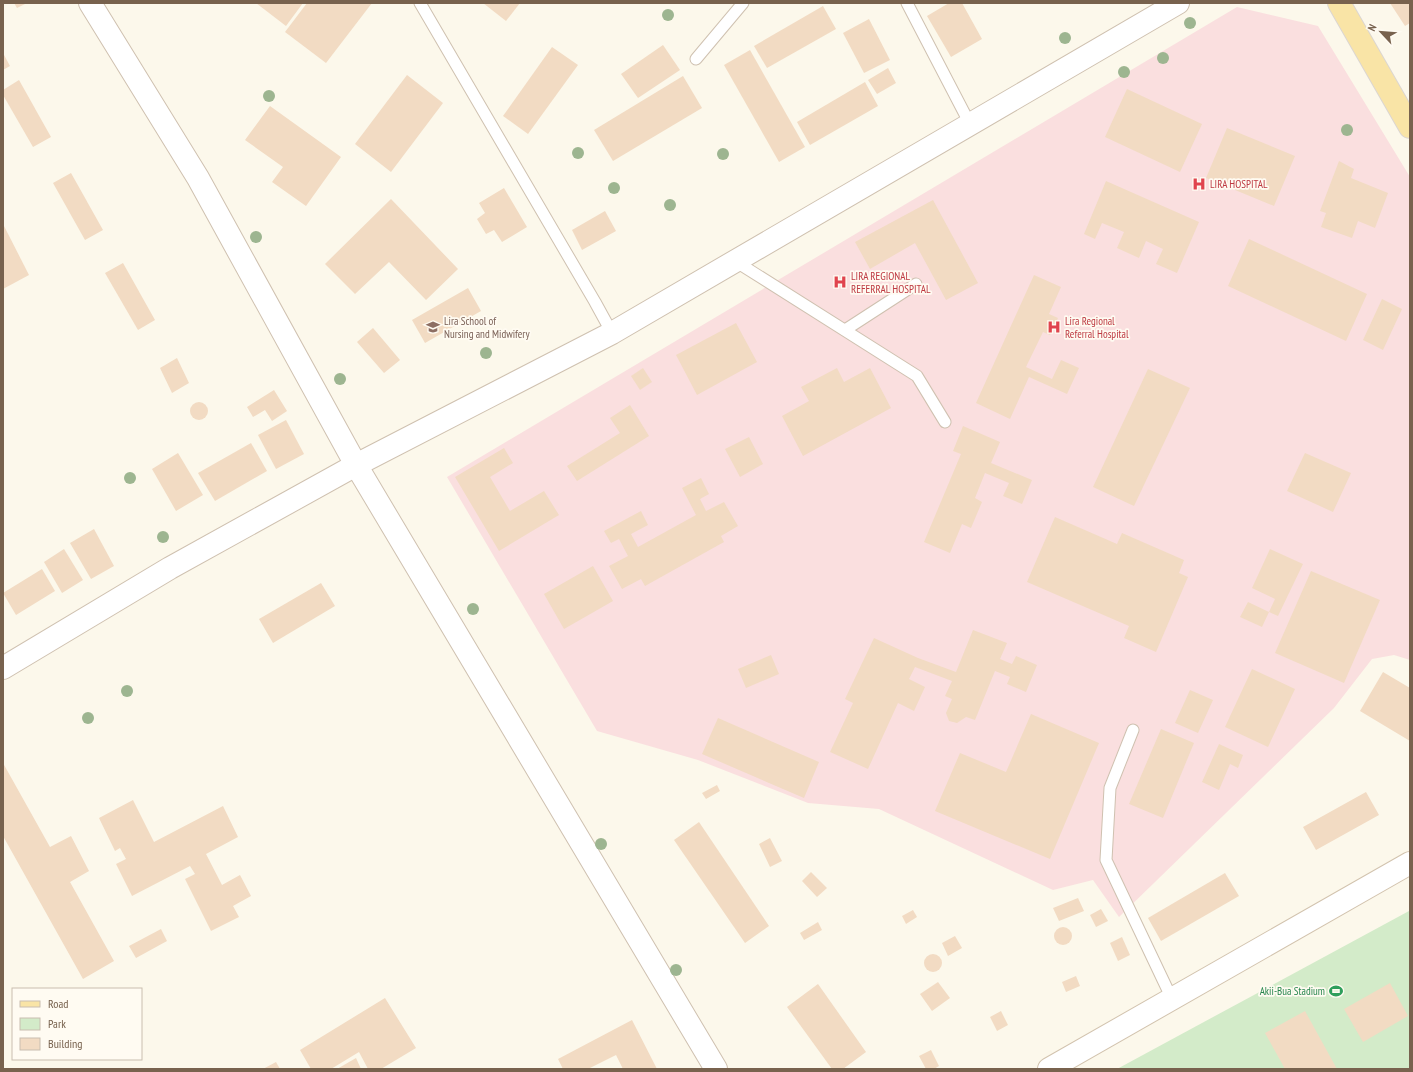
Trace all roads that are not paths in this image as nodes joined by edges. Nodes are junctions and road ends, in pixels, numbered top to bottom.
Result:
1 (90, 3) edge
2 (420, 3) edge
3 (743, 3) edge
4 (907, 3) edge
5 (1178, 3) edge
6 (1339, 3) edge
7 (696, 59) dead end
8 (970, 124) junction
9 (1410, 127) edge
10 (735, 262) junction
11 (916, 284) dead end
12 (845, 330) junction
13 (612, 333) junction
14 (945, 422) dead end
15 (356, 465) junction
16 (3, 668) edge
17 (1133, 730) dead end
18 (1410, 863) edge
19 (1172, 999) junction
20 (716, 1069) edge
21 (1049, 1069) edge

1 - 15 street
2 - 13 lane
3 - 7 lane
4 - 8 lane
5 - 8 street
6 - 9 main road
8 - 10 street
10 - 12 lane
10 - 13 street
11 - 12 lane
12 - 14 lane
13 - 15 street
15 - 16 street
15 - 20 street
17 - 19 lane
18 - 19 street
19 - 21 street

